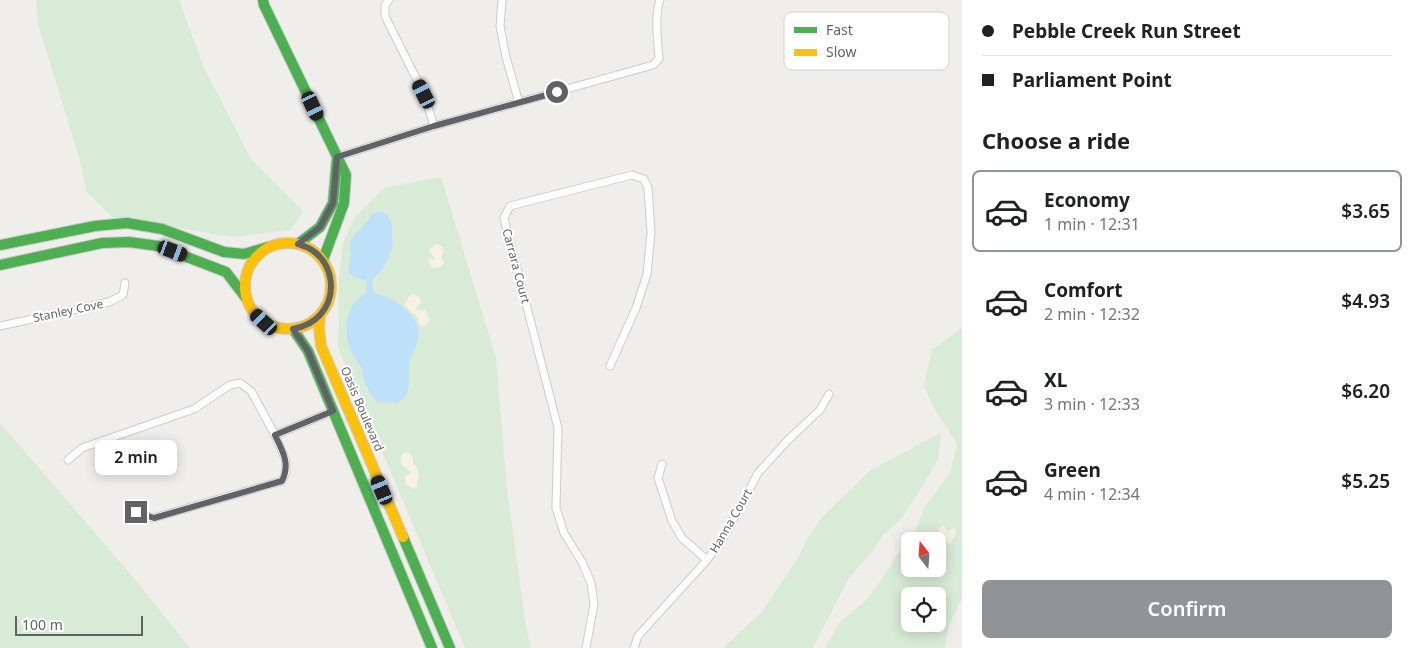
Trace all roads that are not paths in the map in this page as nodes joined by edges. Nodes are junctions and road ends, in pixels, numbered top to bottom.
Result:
1 (263, 0) edge
2 (389, 0) edge
3 (502, 0) edge
4 (660, 0) edge
5 (519, 102) junction
6 (434, 126) junction
7 (337, 157) junction
8 (298, 244) junction
9 (0, 245) edge
10 (268, 248) junction
11 (323, 260) junction
12 (0, 265) edge
13 (125, 283) dead end
14 (246, 299) junction
15 (320, 316) junction
16 (0, 326) edge
17 (293, 329) junction
18 (610, 366) dead end
19 (829, 394) dead end
20 (333, 411) junction
21 (275, 435) junction
22 (68, 460) dead end
23 (662, 464) dead end
24 (136, 512) dead end
25 (707, 560) junction
26 (432, 648) edge
27 (450, 648) edge
28 (586, 648) edge
29 (634, 648) edge

1 - 7 main road
2 - 6 street
3 - 5 street
4 - 5 street
5 - 6 street
6 - 7 street
7 - 8 main road
7 - 11 main road
8 - 10 main road
8 - 11 main road
9 - 10 main road
10 - 14 main road
11 - 15 main road, Oasis Boulevard
12 - 14 main road
13 - 16 street, Stanley Cove
14 - 17 main road
15 - 17 main road
15 - 27 main road, Oasis Boulevard
17 - 20 main road
18 - 28 street, Carrara Court
19 - 25 street, Hanna Court
20 - 21 street
20 - 26 main road
21 - 22 street
21 - 24 street
23 - 25 street
25 - 29 street, Hanna Court

